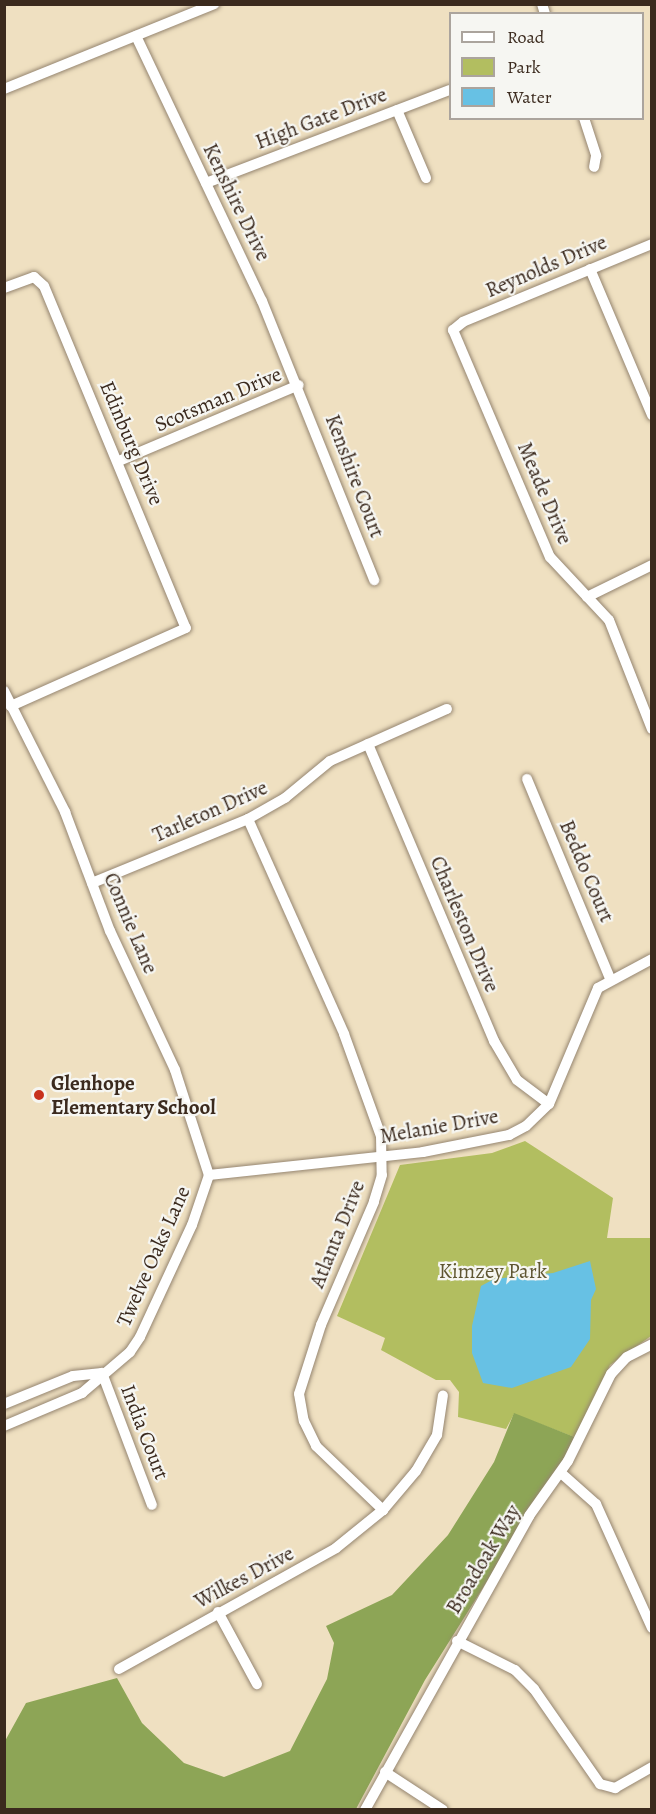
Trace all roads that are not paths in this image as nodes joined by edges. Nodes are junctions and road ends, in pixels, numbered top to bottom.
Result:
1 (214, 4) edge
2 (136, 36) junction
3 (4, 89) edge
4 (449, 90) edge
5 (397, 110) junction
6 (585, 120) edge
7 (594, 167) dead end
8 (426, 178) dead end
9 (206, 183) junction
10 (651, 244) edge
11 (590, 269) junction
12 (4, 288) edge
13 (457, 326) joint
14 (299, 386) junction
15 (650, 408) edge
16 (119, 461) junction
17 (651, 565) edge
18 (374, 580) dead end
19 (587, 597) junction
20 (4, 691) edge
21 (11, 706) junction
22 (447, 709) dead end
23 (649, 714) edge
24 (651, 729) edge
25 (368, 744) junction
26 (527, 779) dead end
27 (248, 819) junction
28 (92, 883) junction
29 (651, 959) edge
30 (610, 978) junction
31 (549, 1104) junction
32 (384, 1156) junction
33 (209, 1175) junction
34 (651, 1344) edge
35 (102, 1373) junction
36 (443, 1395) dead end
37 (4, 1404) edge
38 (4, 1426) edge
39 (561, 1473) junction
40 (152, 1505) dead end
41 (383, 1510) junction
42 (218, 1612) junction
43 (651, 1628) edge
44 (457, 1641) junction
45 (119, 1669) dead end
46 (257, 1684) dead end
47 (651, 1767) edge
48 (385, 1772) junction
49 (365, 1809) edge
50 (443, 1809) edge

1 - 2 street
2 - 3 street
2 - 9 street, Kenshire Drive
4 - 5 street, High Gate Drive
5 - 8 street
5 - 9 street, High Gate Drive
6 - 7 street
9 - 14 street, Kenshire Drive
10 - 11 street, Reynolds Drive
11 - 13 street, Reynolds Drive
11 - 15 street
12 - 16 street, Edinburg Drive
13 - 19 street, Meade Drive
14 - 16 street, Scotsman Drive
14 - 18 street, Kenshire Court
16 - 21 street, Edinburg Drive
17 - 19 street
19 - 23 street, Meade Drive
20 - 21 street, Connie Lane
21 - 28 street, Connie Lane
22 - 25 street, Tarleton Drive
23 - 24 street, Meade Drive
25 - 27 street, Tarleton Drive
25 - 31 street, Charleston Drive
26 - 30 street, Beddo Court
27 - 28 street, Tarleton Drive
27 - 32 street, Atlanta Drive
28 - 33 street, Connie Lane
29 - 30 street, Melanie Drive
30 - 31 street, Melanie Drive
31 - 32 street, Melanie Drive
32 - 33 street, Melanie Drive
32 - 41 street, Atlanta Drive
33 - 35 street, Twelve Oaks Lane
34 - 39 street, Broadoak Way
35 - 37 street
35 - 38 street, Twelve Oaks Lane
35 - 40 street, India Court
36 - 41 street, Wilkes Drive
39 - 43 street
39 - 44 street, Broadoak Way
41 - 42 street, Wilkes Drive
42 - 45 street, Wilkes Drive
42 - 46 street
44 - 47 street
44 - 48 street, Broadoak Way
48 - 49 street, Broadoak Way
48 - 50 street

